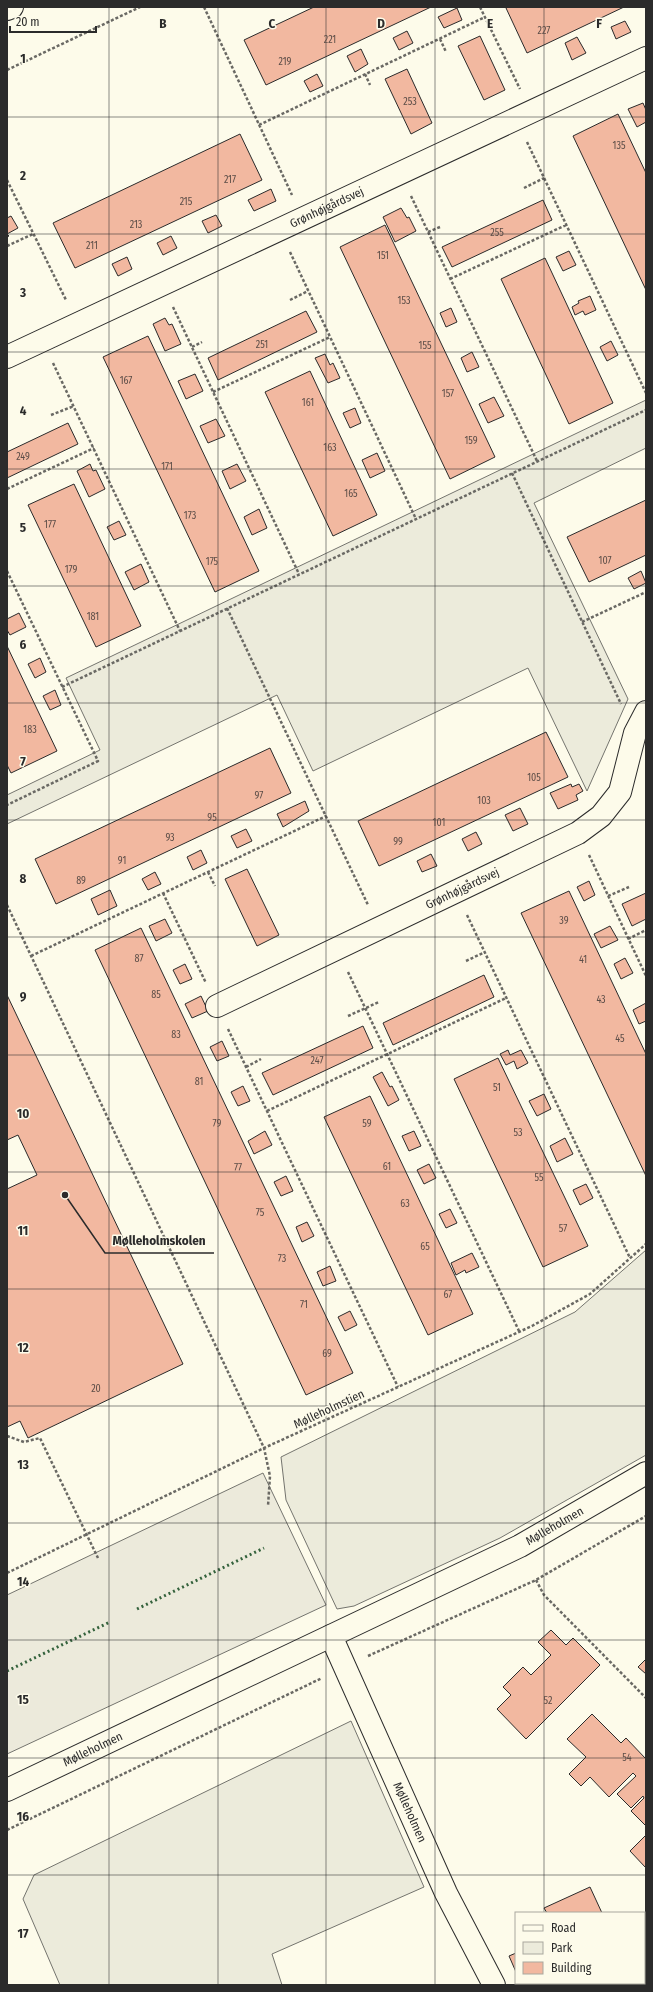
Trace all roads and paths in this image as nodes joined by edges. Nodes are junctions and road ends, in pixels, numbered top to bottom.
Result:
1 (12, 7) edge
2 (140, 7) edge
3 (204, 7) edge
4 (480, 7) edge
5 (7, 9) edge
6 (485, 18) junction
7 (440, 39) junction
8 (446, 52) dead end
9 (646, 58) edge
10 (7, 70) edge
11 (365, 74) junction
12 (370, 85) dead end
13 (524, 116) junction
14 (259, 125) junction
15 (400, 174) junction
16 (544, 178) junction
17 (7, 180) edge
18 (524, 188) dead end
19 (303, 219) junction
20 (566, 225) junction
21 (440, 227) dead end
22 (279, 230) junction
23 (428, 232) junction
24 (33, 234) junction
25 (7, 246) edge
26 (450, 278) junction
27 (162, 285) junction
28 (308, 291) junction
29 (290, 300) dead end
30 (78, 324) junction
31 (330, 337) junction
32 (43, 341) junction
33 (202, 342) dead end
34 (192, 347) junction
35 (7, 357) edge
36 (213, 392) junction
37 (646, 393) edge
38 (74, 406) junction
39 (646, 410) edge
40 (51, 416) dead end
41 (94, 448) junction
42 (537, 461) junction
43 (512, 473) junction
44 (7, 489) edge
45 (416, 519) junction
46 (7, 571) edge
47 (299, 574) junction
48 (646, 592) edge
49 (227, 608) junction
50 (582, 622) junction
51 (180, 631) junction
52 (62, 687) junction
53 (646, 712) edge
54 (635, 733) junction
55 (7, 805) edge
56 (326, 816) junction
57 (578, 833) junction
58 (208, 872) junction
59 (215, 886) dead end
60 (629, 887) dead end
61 (456, 892) junction
62 (163, 893) junction
63 (608, 896) junction
64 (7, 905) edge
65 (379, 928) junction
66 (646, 930) edge
67 (628, 939) junction
68 (337, 949) junction
69 (485, 952) junction
70 (31, 956) junction
71 (466, 961) dead end
72 (646, 976) edge
73 (506, 998) junction
74 (379, 1002) dead end
75 (217, 1006) junction
76 (366, 1008) junction
77 (348, 1016) dead end
78 (387, 1054) junction
79 (261, 1059) dead end
80 (246, 1067) junction
81 (267, 1111) junction
82 (646, 1244) edge
83 (630, 1258) junction
84 (519, 1331) junction
85 (398, 1387) junction
86 (7, 1436) edge
87 (264, 1448) junction
88 (646, 1473) edge
89 (268, 1506) dead end
90 (87, 1534) junction
91 (98, 1558) dead end
92 (7, 1573) edge
93 (536, 1580) dead end
94 (331, 1636) junction
95 (646, 1698) edge
96 (7, 1790) edge
97 (494, 1985) edge

1 - 5 street
2 - 10 path
3 - 14 path
4 - 6 path
6 - 7 path
6 - 13 path
7 - 8 path
7 - 11 path
9 - 13 street, Grønhøjgårdsvej
11 - 12 path
11 - 14 path
13 - 15 street, Grønhøjgårdsvej
13 - 16 path
14 - 19 path
15 - 19 street, Grønhøjgårdsvej
15 - 23 path
16 - 18 path
16 - 20 path
17 - 24 path
19 - 22 street, Grønhøjgårdsvej
20 - 26 path
20 - 37 path
21 - 23 path
22 - 27 street, Grønhøjgårdsvej
22 - 28 path
23 - 26 path
24 - 25 path
24 - 30 path
26 - 42 path
27 - 30 street, Grønhøjgårdsvej
27 - 34 path
28 - 29 path
28 - 31 path
30 - 32 street, Grønhøjgårdsvej
31 - 36 path
31 - 45 path
32 - 35 street, Grønhøjgårdsvej
32 - 38 path
33 - 34 path
34 - 36 path
36 - 47 path
38 - 40 path
38 - 41 path
39 - 42 path
41 - 44 path
41 - 51 path
42 - 43 path
43 - 45 path
43 - 50 path
45 - 47 path
46 - 52 path
47 - 49 path
48 - 50 path
49 - 51 path
49 - 56 path
50 - 54 path
51 - 52 path
52 - 55 path
53 - 54 street, Grønhøjgårdsvej
54 - 57 street, Grønhøjgårdsvej
56 - 58 path
56 - 65 path
57 - 61 street, Grønhøjgårdsvej
57 - 63 path
58 - 59 path
58 - 62 path
60 - 63 path
61 - 65 street, Grønhøjgårdsvej
61 - 69 path
62 - 70 path
62 - 75 path
63 - 67 path
64 - 70 path
65 - 68 street, Grønhøjgårdsvej
66 - 67 path
67 - 72 path
68 - 75 street, Grønhøjgårdsvej
68 - 76 path
69 - 71 path
69 - 73 path
70 - 87 path
73 - 78 path
73 - 83 path
74 - 76 path
75 - 80 path
76 - 77 path
76 - 78 path
78 - 81 path
78 - 84 path
79 - 80 path
80 - 81 path
81 - 85 path
82 - 83 path, Mølleholmstien
83 - 84 path, Mølleholmstien
84 - 85 path, Mølleholmstien
85 - 87 path, Mølleholmstien
86 - 90 path
87 - 89 path
87 - 90 path, Mølleholmstien
88 - 94 street, Mølleholmen
90 - 91 path
90 - 92 path, Mølleholmstien
93 - 95 path
94 - 96 street, Mølleholmen
94 - 97 street, Mølleholmen

